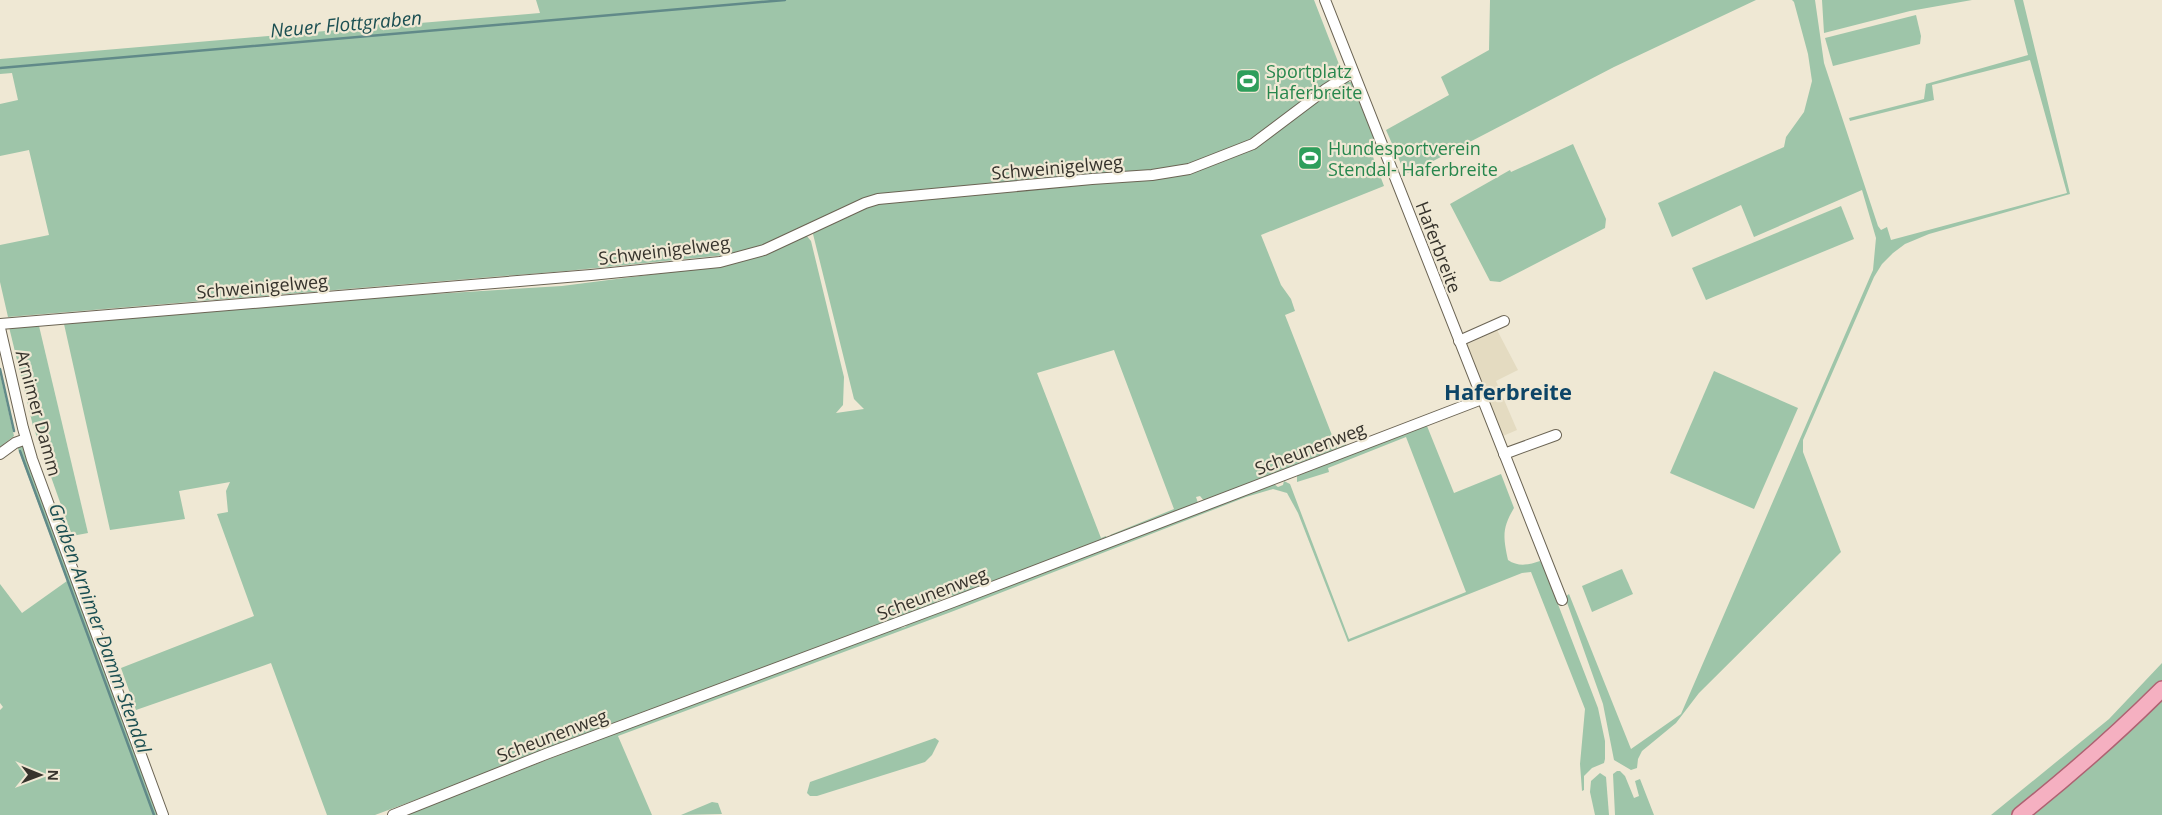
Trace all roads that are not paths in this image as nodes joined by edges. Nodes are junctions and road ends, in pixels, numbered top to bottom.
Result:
1 (1325, 0) edge
2 (1353, 72) junction
3 (1504, 321) dead end
4 (0, 324) edge
5 (0, 328) edge
6 (1459, 341) junction
7 (1482, 399) junction
8 (1556, 435) dead end
9 (26, 439) junction
10 (0, 454) edge
11 (1504, 454) junction
12 (1562, 600) dead end
13 (2162, 689) edge
14 (163, 815) edge
15 (393, 815) edge
16 (2020, 815) edge

1 - 2 street, Haferbreite
2 - 4 street, Schweinigelweg
2 - 6 street, Haferbreite
3 - 6 street
5 - 9 street, Arnimer Damm
6 - 7 street, Haferbreite
7 - 11 street, Haferbreite
7 - 15 street, Scheunenweg
8 - 11 street
9 - 10 street
9 - 14 street, Arnimer Damm
11 - 12 street, Haferbreite
13 - 16 main road

